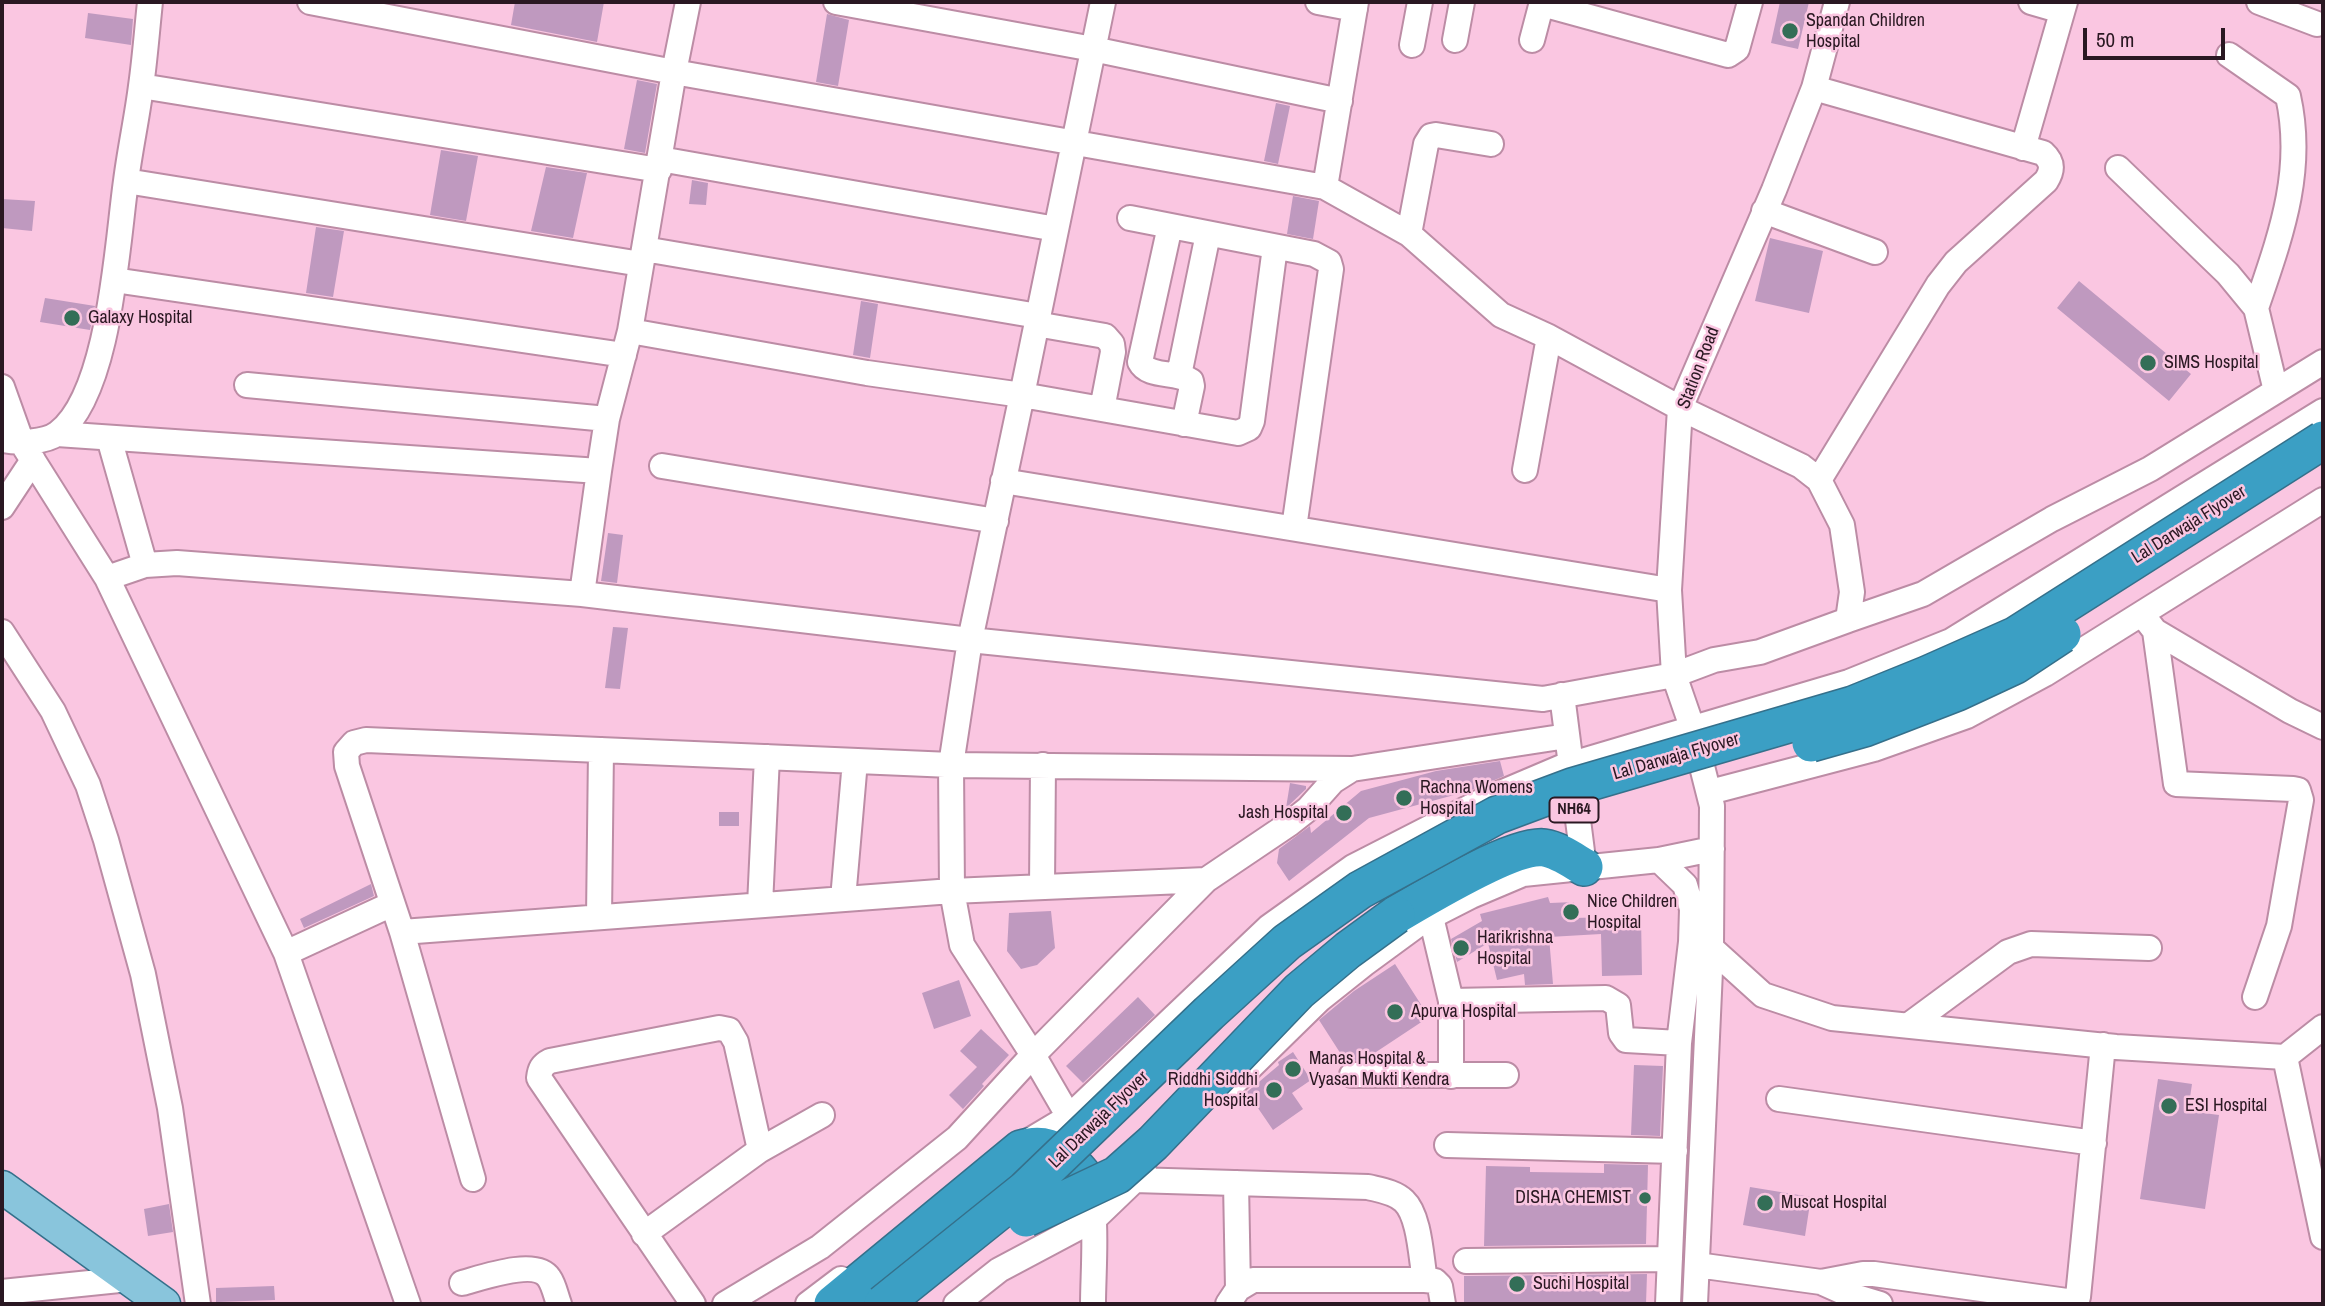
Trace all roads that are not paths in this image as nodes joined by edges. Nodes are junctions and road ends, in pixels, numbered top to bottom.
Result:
1 (150, 2) edge
2 (310, 2) edge
3 (688, 2) edge
4 (836, 2) edge
5 (1102, 2) edge
6 (1318, 2) edge
7 (1420, 2) edge
8 (1462, 2) edge
9 (1750, 2) edge
10 (1838, 2) edge
11 (2031, 2) edge
12 (2259, 2) edge
13 (1542, 3) edge
14 (1356, 5) edge
15 (2064, 6) edge
16 (2317, 24) dead end
17 (1455, 40) dead end
18 (1532, 40) dead end
19 (1412, 45) dead end
20 (1093, 50) junction
21 (2229, 55) dead end
22 (674, 72) junction
23 (141, 86) junction
24 (1814, 88) junction
25 (1340, 101) junction
26 (1073, 143) junction
27 (1491, 144) dead end
28 (2023, 148) junction
29 (659, 165) junction
30 (2118, 168) dead end
31 (126, 181) junction
32 (1325, 187) junction
33 (1763, 211) junction
34 (1130, 218) dead end
35 (1170, 226) junction
36 (1056, 229) junction
37 (1208, 234) junction
38 (1409, 234) junction
39 (1275, 247) junction
40 (1875, 252) dead end
41 (642, 257) junction
42 (114, 280) junction
43 (2256, 308) junction
44 (1037, 320) junction
45 (630, 331) junction
46 (1549, 337) junction
47 (624, 355) junction
48 (2323, 362) edge
49 (1179, 375) junction
50 (247, 385) dead end
51 (2, 387) edge
52 (2276, 391) junction
53 (1023, 396) junction
54 (1680, 408) junction
55 (1102, 409) junction
56 (2323, 411) edge
57 (607, 419) junction
58 (1184, 424) junction
59 (57, 434) junction
60 (109, 438) junction
61 (2323, 440) edge
62 (19, 448) edge
63 (662, 466) dead end
64 (1525, 470) dead end
65 (2323, 470) edge
66 (599, 471) junction
67 (1819, 480) junction
68 (1003, 481) junction
69 (2323, 500) edge
70 (2, 507) edge
71 (996, 521) junction
72 (1294, 528) junction
73 (145, 565) junction
74 (107, 578) junction
75 (1669, 590) junction
76 (582, 594) junction
77 (1848, 620) junction
78 (2148, 622) junction
79 (2, 632) edge
80 (970, 640) junction
81 (1951, 641) junction
82 (1916, 656) junction
83 (1674, 675) junction
84 (1562, 695) junction
85 (1986, 705) junction
86 (1692, 727) junction
87 (2323, 727) edge
88 (1934, 728) junction
89 (1567, 736) junction
90 (601, 750) junction
91 (767, 757) junction
92 (856, 761) junction
93 (1571, 764) junction
94 (951, 765) junction
95 (1043, 765) junction
96 (1352, 769) junction
97 (1710, 792) junction
98 (1712, 849) junction
99 (1659, 860) junction
100 (1584, 867) junction
101 (1206, 880) junction
102 (1042, 887) junction
103 (952, 891) junction
104 (843, 899) junction
105 (392, 904) junction
106 (760, 905) junction
107 (1414, 916) junction
108 (599, 917) junction
109 (402, 932) junction
110 (1711, 948) junction
111 (2148, 948) dead end
112 (286, 953) junction
113 (2255, 997) dead end
114 (1451, 1001) junction
115 (1909, 1025) junction
116 (2323, 1027) edge
117 (1679, 1043) junction
118 (2103, 1045) junction
119 (1033, 1055) junction
120 (2285, 1057) junction
121 (1352, 1075) dead end
122 (1506, 1075) dead end
123 (1451, 1076) junction
124 (1779, 1099) dead end
125 (822, 1115) dead end
126 (1069, 1117) junction
127 (2094, 1143) junction
128 (1447, 1145) dead end
129 (760, 1150) junction
130 (1675, 1151) junction
131 (473, 1179) dead end
132 (1134, 1180) junction
133 (1236, 1183) junction
134 (2, 1187) edge
135 (1091, 1202) junction
136 (1026, 1218) junction
137 (644, 1234) junction
138 (2323, 1237) edge
139 (1670, 1259) junction
140 (1466, 1261) dead end
141 (1697, 1265) junction
142 (129, 1279) junction
143 (1425, 1280) junction
144 (1821, 1282) junction
145 (462, 1283) dead end
146 (2, 1292) edge
147 (1233, 1297) edge
148 (164, 1304) edge
149 (198, 1304) edge
150 (408, 1304) edge
151 (559, 1304) edge
152 (693, 1304) edge
153 (725, 1304) edge
154 (808, 1304) edge
155 (833, 1304) edge
156 (883, 1304) edge
157 (917, 1304) edge
158 (956, 1304) edge
159 (1093, 1304) edge
160 (1443, 1304) edge
161 (1668, 1304) edge
162 (1695, 1304) edge
163 (1880, 1304) edge

1 - 23 street
2 - 22 street
3 - 22 street
4 - 20 street
5 - 20 street
6 - 14 street
7 - 19 street
8 - 17 street
9 - 13 street
10 - 24 street, Station Road
11 - 15 street
12 - 16 street
13 - 18 street
14 - 25 street
15 - 28 street
20 - 25 street
20 - 26 street
21 - 43 street
22 - 26 street
22 - 29 street
23 - 29 street
23 - 31 street
24 - 28 street
24 - 33 street, Station Road
25 - 32 street
26 - 32 street
26 - 36 street
27 - 38 street
28 - 67 street
29 - 36 street
29 - 41 street
30 - 43 street
31 - 41 street
31 - 42 street
32 - 38 street
33 - 40 street
33 - 54 street, Station Road
34 - 35 street
35 - 37 street
35 - 49 street
36 - 44 street
37 - 39 street
37 - 49 street
38 - 46 street
39 - 58 street
39 - 72 street
41 - 44 street
41 - 45 street
42 - 47 street
42 - 59 street
43 - 52 street
44 - 53 street
44 - 55 street
45 - 47 street
45 - 53 street
46 - 54 street
46 - 64 street
47 - 57 street
48 - 52 street
49 - 58 street
50 - 57 street
51 - 62 street
52 - 77 street
53 - 55 street
53 - 68 street
54 - 67 street
54 - 75 street, Station Road
55 - 58 street
56 - 81 street
57 - 66 street
59 - 60 street
59 - 62 street
60 - 66 street
60 - 73 street
61 - 156 highway, Lal Darwaja Flyover / NH64, bridge
62 - 70 street
62 - 74 street
63 - 71 street
65 - 136 highway, Lal Darwaja Flyover / NH64, bridge
66 - 76 street
67 - 77 street
68 - 71 street
68 - 72 street
69 - 78 street
71 - 80 street
72 - 75 street
73 - 74 street
73 - 76 street
74 - 112 street
75 - 83 street, Station Road
76 - 80 street
77 - 83 street
78 - 85 street
78 - 87 street
78 - 113 street
79 - 149 street
80 - 84 street
80 - 94 street
81 - 82 street
81 - 85 street
82 - 86 street
82 - 88 street
83 - 84 street
83 - 86 street, Station Road
84 - 89 street
85 - 88 street
86 - 93 street
86 - 97 street, Station Road
88 - 97 street
89 - 93 street
89 - 96 street
90 - 91 street
90 - 105 street
90 - 108 street
91 - 92 street
91 - 106 street
92 - 94 street
92 - 104 street
93 - 100 street
93 - 126 street
94 - 95 street
94 - 103 street
95 - 96 street
95 - 102 street
96 - 101 street
97 - 98 street, Station Road
98 - 99 street
98 - 110 street, Station Road
99 - 100 street
99 - 117 street
100 - 107 highway
101 - 102 street
101 - 119 street
102 - 103 street
103 - 104 street
103 - 119 street
104 - 106 street
105 - 109 street
105 - 112 street
106 - 108 street
107 - 114 street
107 - 132 street
107 - 136 highway, bridge
108 - 109 street
109 - 131 street
110 - 115 street
110 - 141 street, Station Road
111 - 115 street
112 - 150 street
114 - 117 street
114 - 123 street
115 - 118 street
116 - 120 street
117 - 130 street
118 - 120 street
118 - 127 street
119 - 126 street
119 - 153 street
120 - 138 street
121 - 123 street
122 - 123 street
124 - 127 street
125 - 129 street
126 - 135 street
126 - 154 street
127 - 144 street
128 - 130 street
129 - 137 street
129 - 137 street
130 - 139 street
132 - 133 street
132 - 135 street
133 - 143 street
133 - 147 street
134 - 142 main road
135 - 155 highway
135 - 158 street
135 - 159 street
136 - 157 highway, Lal Darwaja Flyover / NH64
137 - 152 street
139 - 140 street
139 - 161 street
141 - 144 street
141 - 162 street, Station Road
142 - 146 street
142 - 148 main road
143 - 147 street
143 - 160 street
144 - 163 street
145 - 151 street

